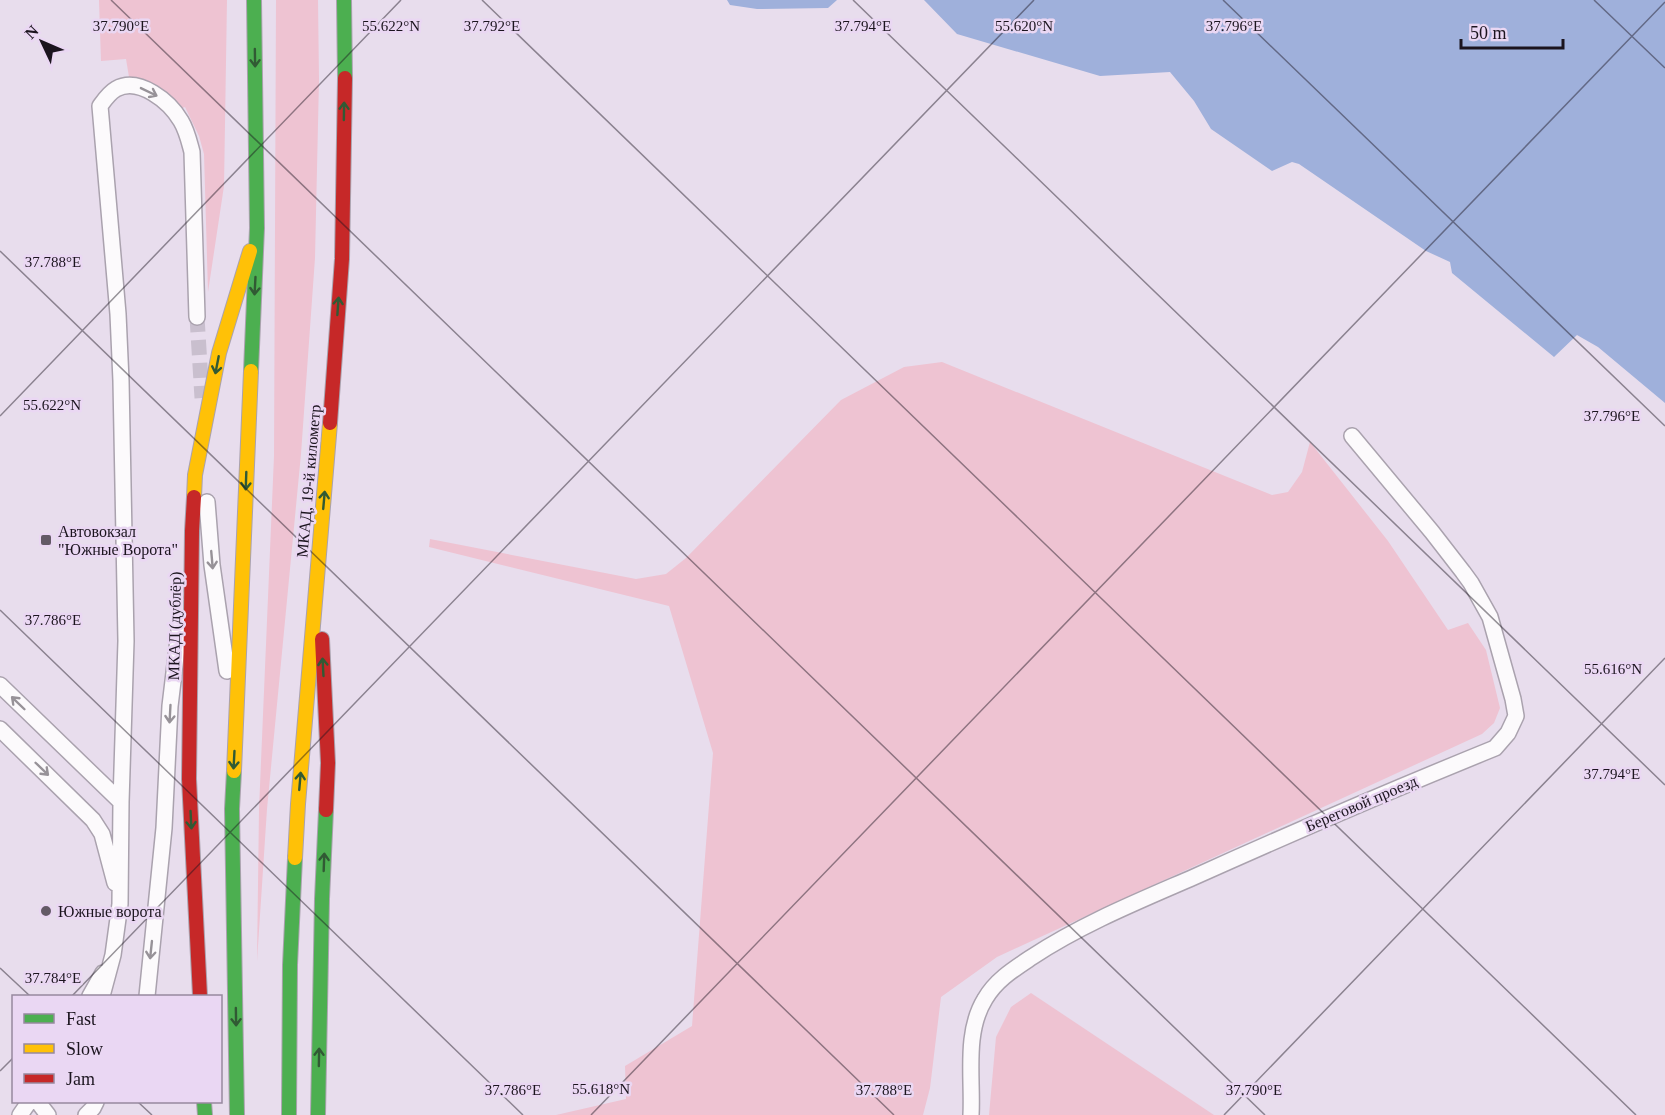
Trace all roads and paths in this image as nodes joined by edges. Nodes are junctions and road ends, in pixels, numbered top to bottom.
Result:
1 (254, 0) edge
2 (344, 0) edge
3 (257, 228) junction
4 (197, 317) tunnel mouth
5 (1352, 436) dead end
6 (207, 501) dead end
7 (192, 531) junction
8 (318, 559) junction
9 (0, 685) edge
10 (0, 729) edge
11 (236, 730) junction
12 (121, 802) junction
13 (120, 904) junction
14 (113, 955) junction
15 (91, 995) edge
16 (102, 995) edge
17 (147, 995) edge
18 (200, 995) edge
19 (95, 1103) edge
20 (970, 1113) edge
21 (86, 1115) edge
22 (237, 1115) edge
23 (289, 1115) edge
24 (318, 1115) edge

1 -> 3 main road
8 -> 2 main road, МКАД, 19-й километр
3 -> 7 main road, МКАД (дублёр)
3 -> 11 main road
12 -> 4 street
5 - 20 street, Береговой проезд
6 -> 11 street
7 -> 17 street
7 -> 18 main road, МКАД (дублёр)
23 -> 8 main road, МКАД, 19-й километр
24 -> 8 main road
12 -> 9 street
10 -> 13 street
11 -> 22 main road
12 - 13 street
13 - 14 street
14 - 15 street
14 - 16 street
19 - 21 street

